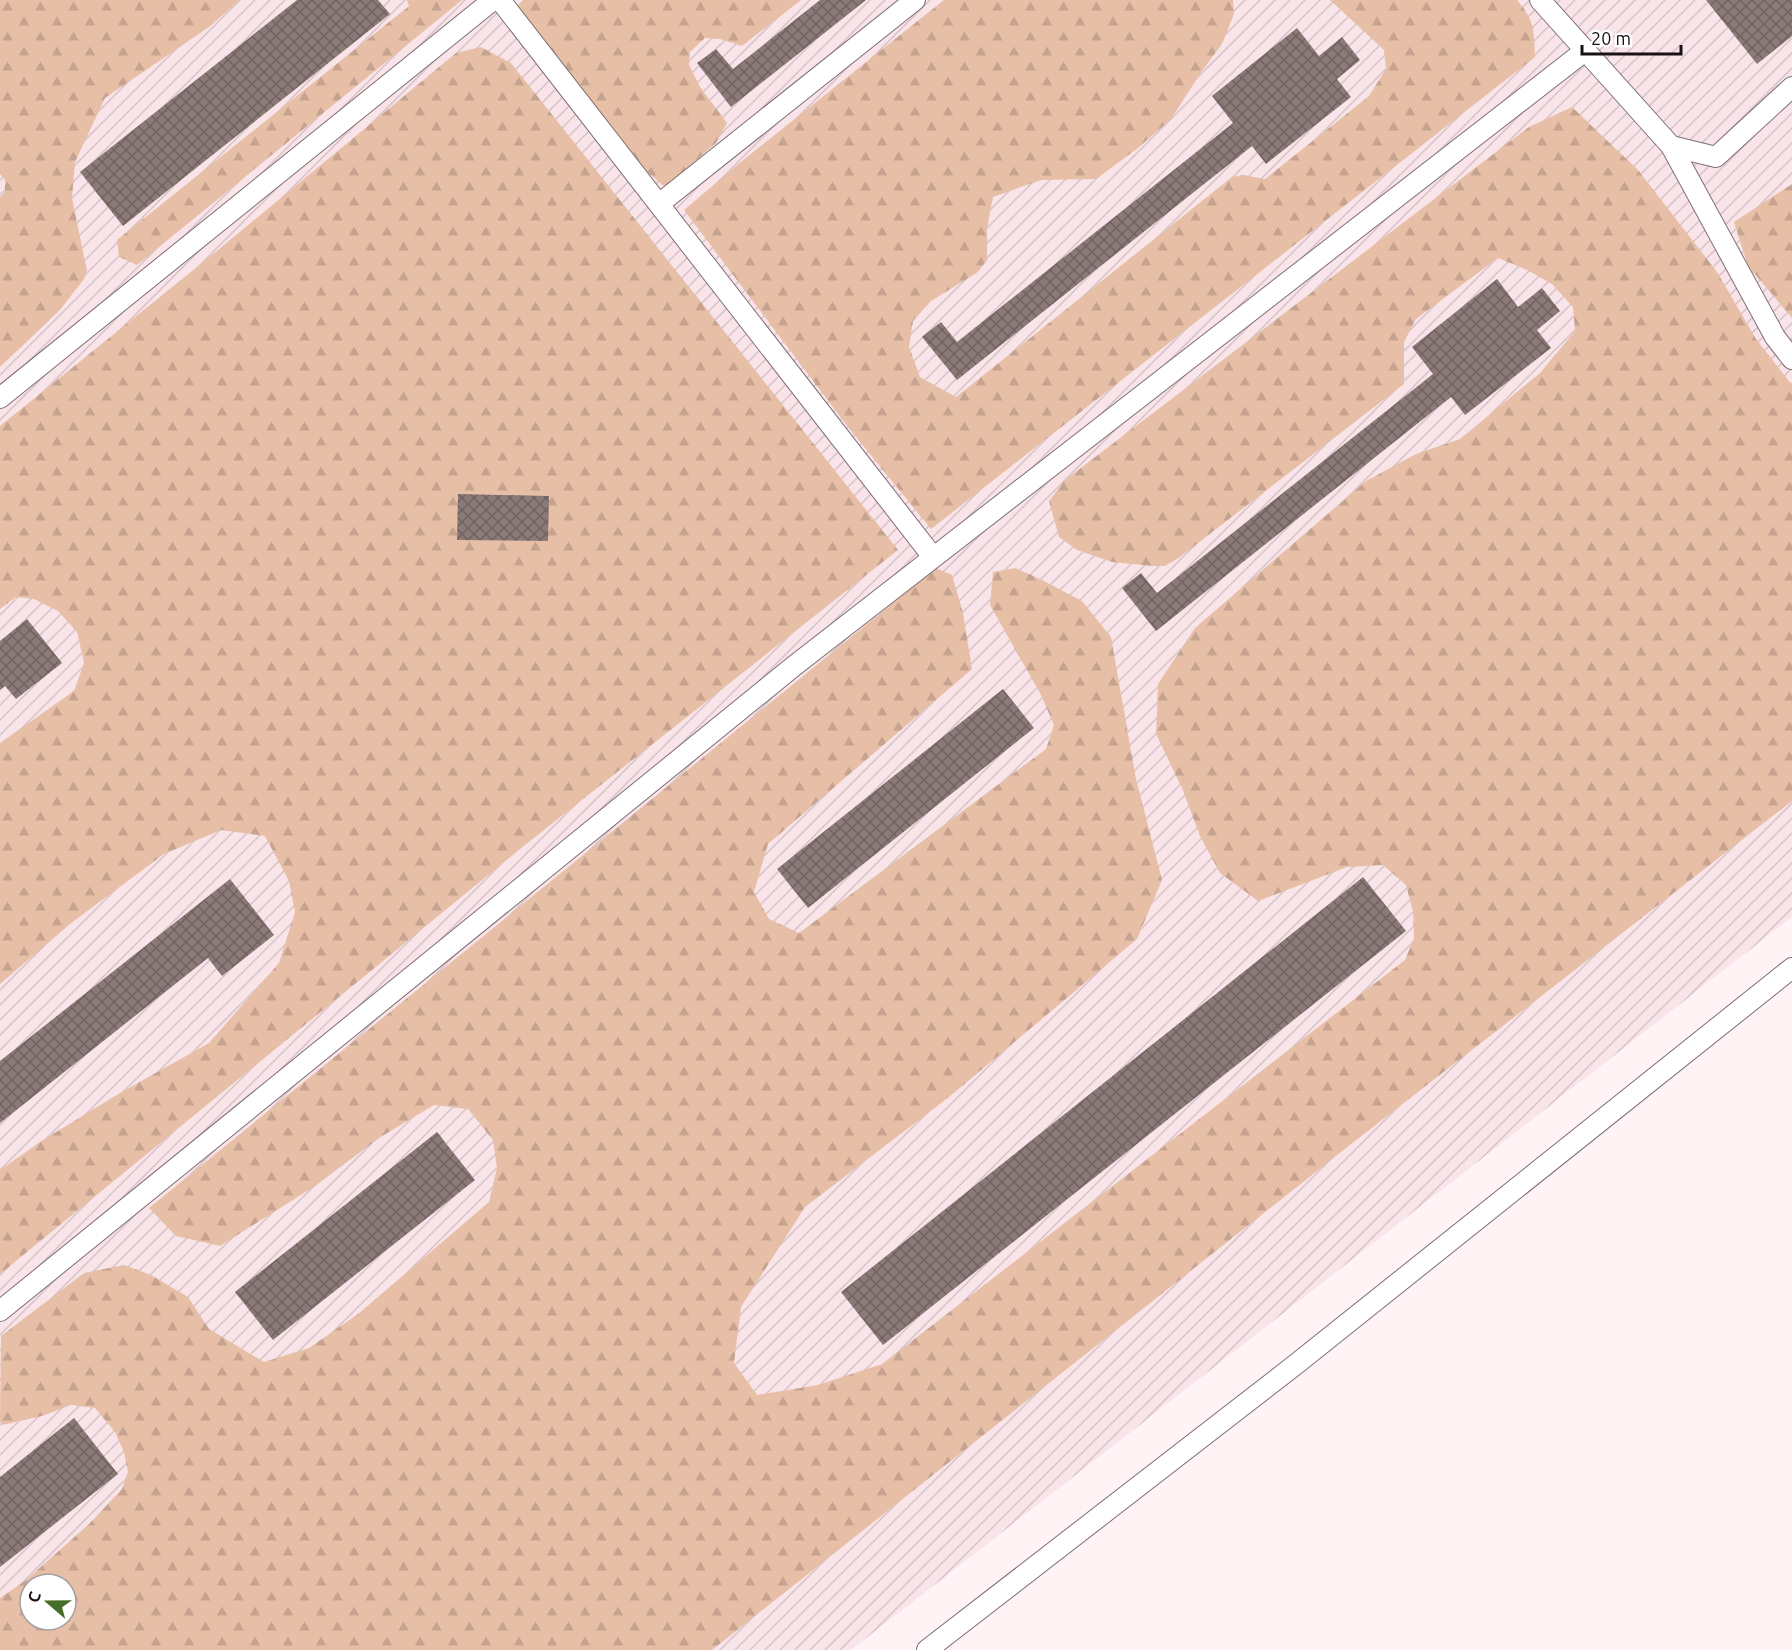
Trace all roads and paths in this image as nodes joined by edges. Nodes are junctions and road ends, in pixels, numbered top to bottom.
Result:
1 (493, 0) edge
2 (500, 0) edge
3 (915, 0) edge
4 (1540, 0) edge
5 (1586, 50) junction
6 (1792, 87) edge
7 (1671, 146) junction
8 (659, 204) junction
9 (1792, 359) edge
10 (0, 398) edge
11 (933, 557) junction
12 (1792, 968) edge
13 (0, 1311) edge
14 (927, 1650) edge

1 - 10 lane
2 - 8 lane
3 - 8 lane
4 - 5 lane
5 - 7 lane
5 - 11 lane
6 - 7 lane
7 - 9 lane
8 - 11 lane
11 - 13 lane
12 - 14 lane

